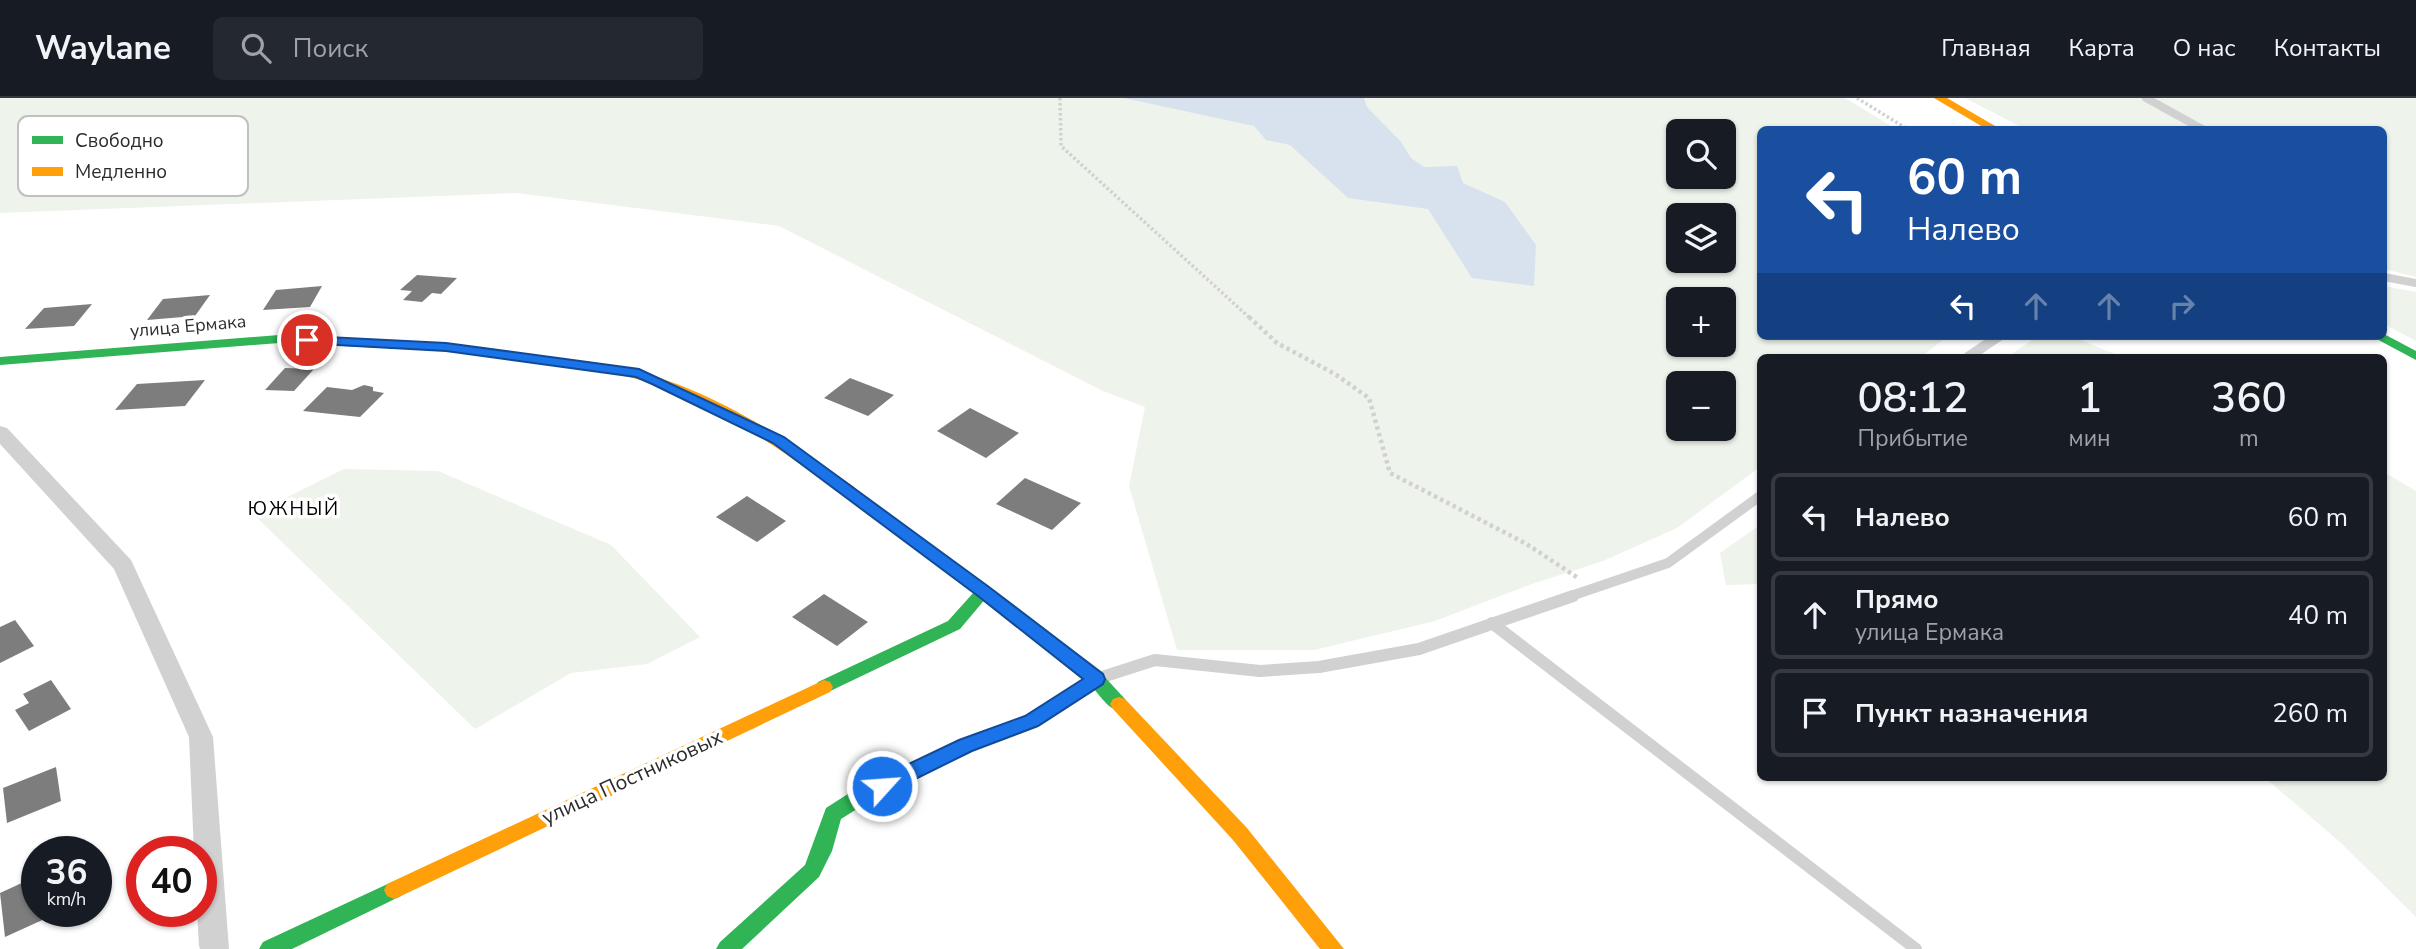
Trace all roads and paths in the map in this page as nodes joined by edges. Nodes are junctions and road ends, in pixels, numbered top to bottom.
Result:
1 (1060, 98) edge
2 (1857, 98) edge
3 (1939, 98) edge
4 (2146, 98) edge
5 (1902, 126) edge
6 (1990, 126) edge
7 (2197, 126) edge
8 (2387, 278) edge
9 (2416, 283) edge
10 (1993, 340) edge
11 (2386, 340) edge
12 (1972, 354) edge
13 (2416, 356) edge
14 (0, 361) edge
15 (0, 432) edge
16 (1757, 498) edge
17 (1594, 587) junction
18 (984, 591) junction
19 (1492, 623) junction
20 (1096, 679) junction
21 (215, 949) edge
22 (270, 949) edge
23 (727, 949) edge
24 (1333, 949) edge
25 (1916, 949) edge

1 - 17 path
2 - 5 path
3 - 6 street
4 - 7 lane
8 - 9 lane
10 - 12 lane
11 - 13 street
14 - 18 street, улица Ермака
15 - 21 street
16 - 17 lane
17 - 19 lane
18 - 20 lane
18 - 22 street, улица Постниковых
19 - 20 lane
19 - 25 lane
20 - 23 street
20 - 24 street

